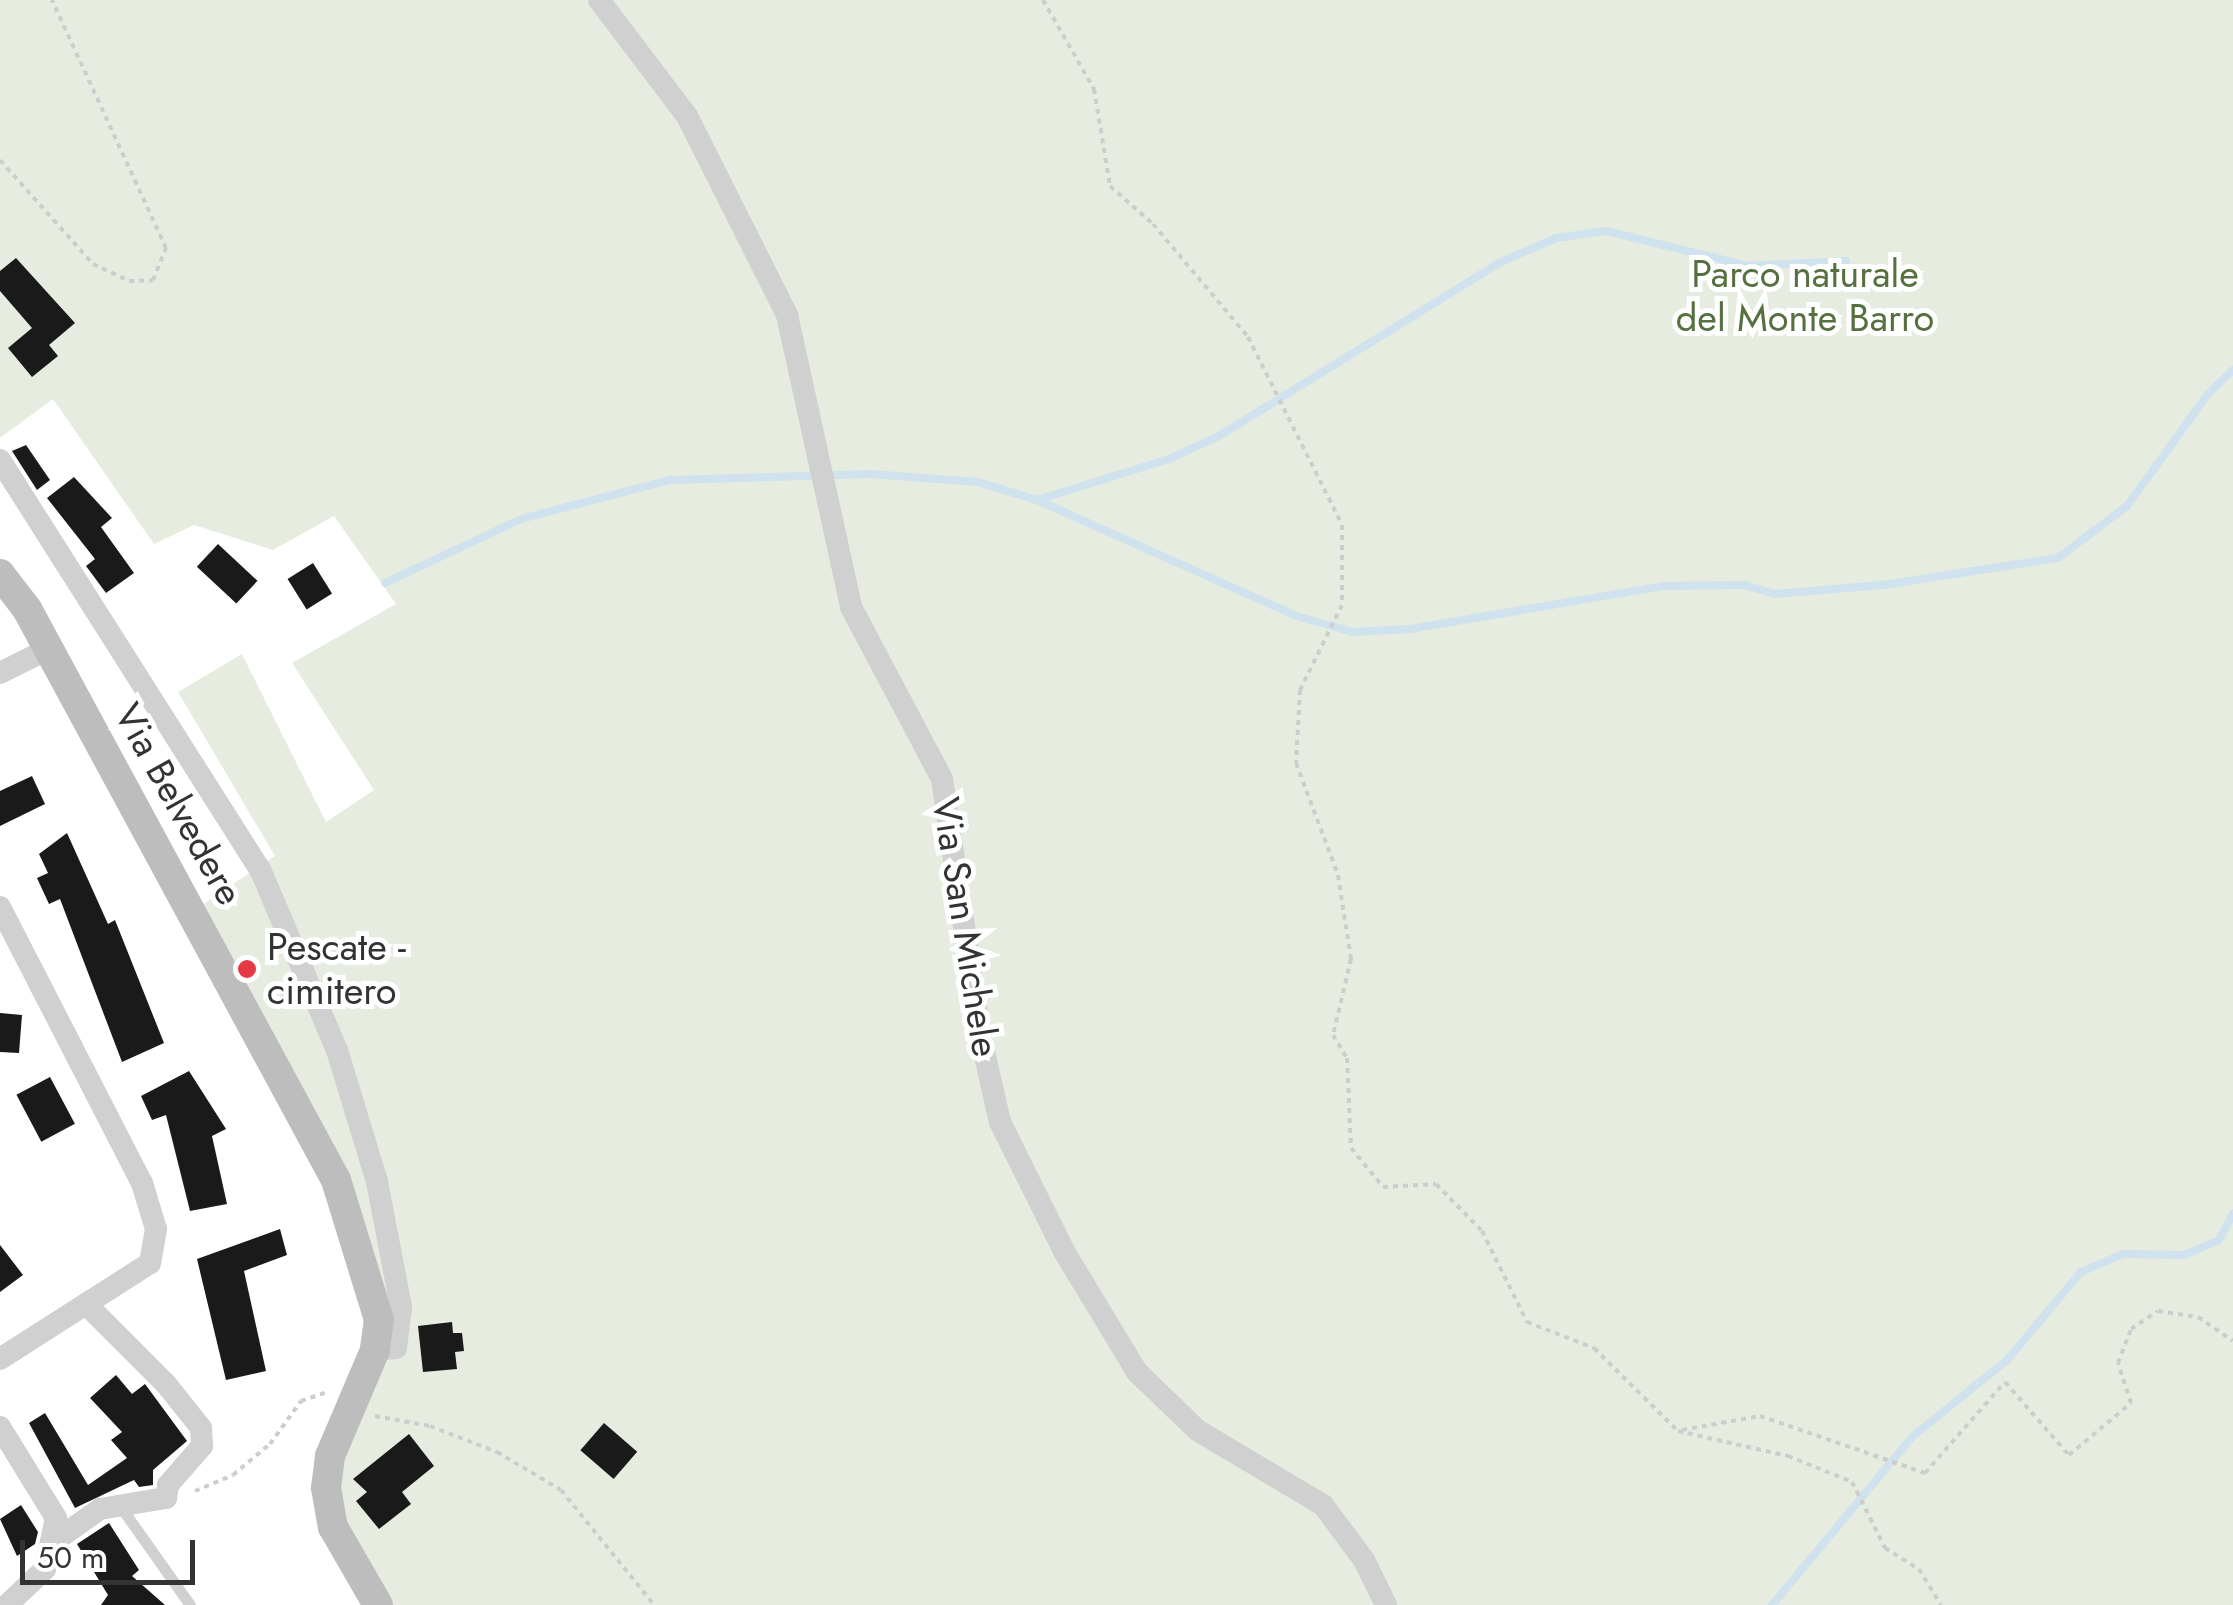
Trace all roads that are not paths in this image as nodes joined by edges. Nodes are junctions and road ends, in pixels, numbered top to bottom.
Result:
1 (599, 0) edge
2 (0, 460) edge
3 (0, 574) edge
4 (48, 649) junction
5 (0, 673) edge
6 (0, 907) edge
7 (86, 1304) junction
8 (375, 1350) junction
9 (0, 1359) edge
10 (0, 1427) edge
11 (120, 1506) junction
12 (56, 1540) junction
13 (8, 1605) edge
14 (190, 1605) edge
15 (378, 1605) edge
16 (1386, 1605) edge

1 - 16 street, Via San Michele
2 - 8 street
3 - 4 main road, Via Belvedere
4 - 5 street
4 - 8 main road, Via Belvedere
6 - 7 street
7 - 9 street
7 - 11 street
8 - 15 main road, Via Belvedere
10 - 12 street
11 - 12 street
11 - 14 lane
12 - 13 street

